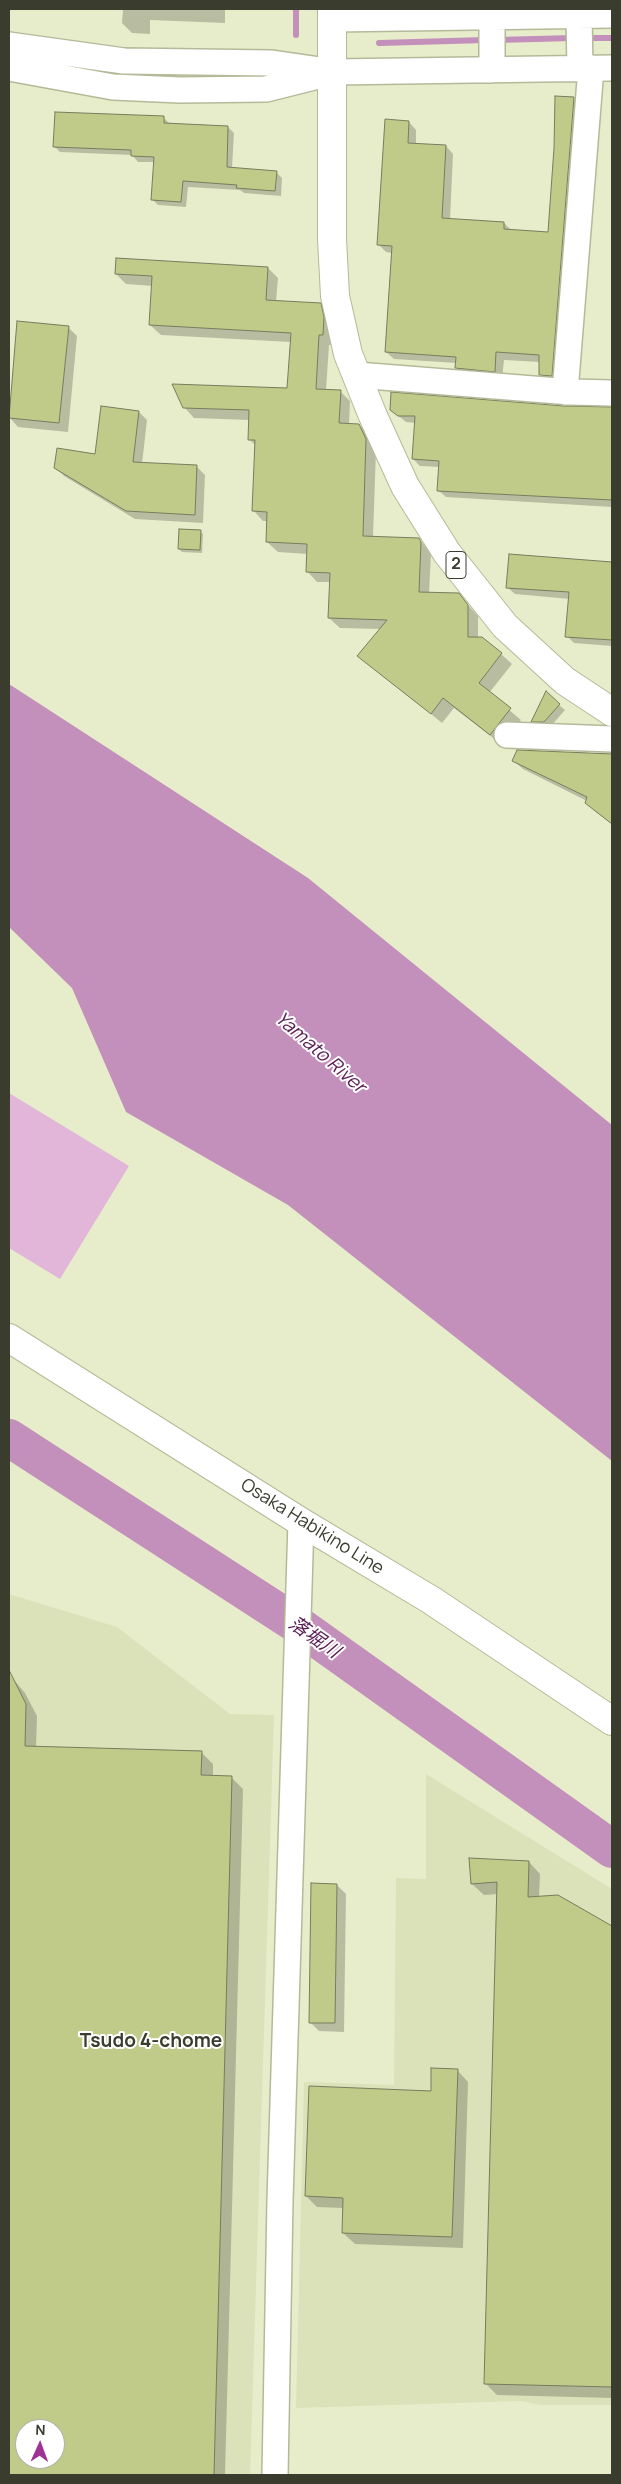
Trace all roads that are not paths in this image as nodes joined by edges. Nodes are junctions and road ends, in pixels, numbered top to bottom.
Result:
1 (332, 14) edge
2 (579, 15) junction
3 (612, 15) edge
4 (492, 17) junction
5 (9, 45) edge
6 (492, 60) junction
7 (591, 63) edge
8 (9, 68) edge
9 (334, 72) junction
10 (357, 375) junction
11 (565, 392) junction
12 (612, 393) edge
13 (612, 712) edge
14 (507, 736) dead end
15 (612, 739) edge
16 (9, 1338) edge
17 (301, 1522) junction
18 (612, 1721) edge
19 (275, 2475) edge

1 - 4 street
1 - 9 main road, 2
2 - 3 street
2 - 4 street
2 - 7 street
4 - 6 street
5 - 9 street
6 - 7 street
6 - 9 street
7 - 11 street
8 - 9 street
9 - 10 main road, 2
10 - 11 street
10 - 13 main road, 2
11 - 12 street
14 - 15 street
16 - 17 main road, Osaka Habikino Line
17 - 18 main road, Osaka Habikino Line
17 - 19 street

